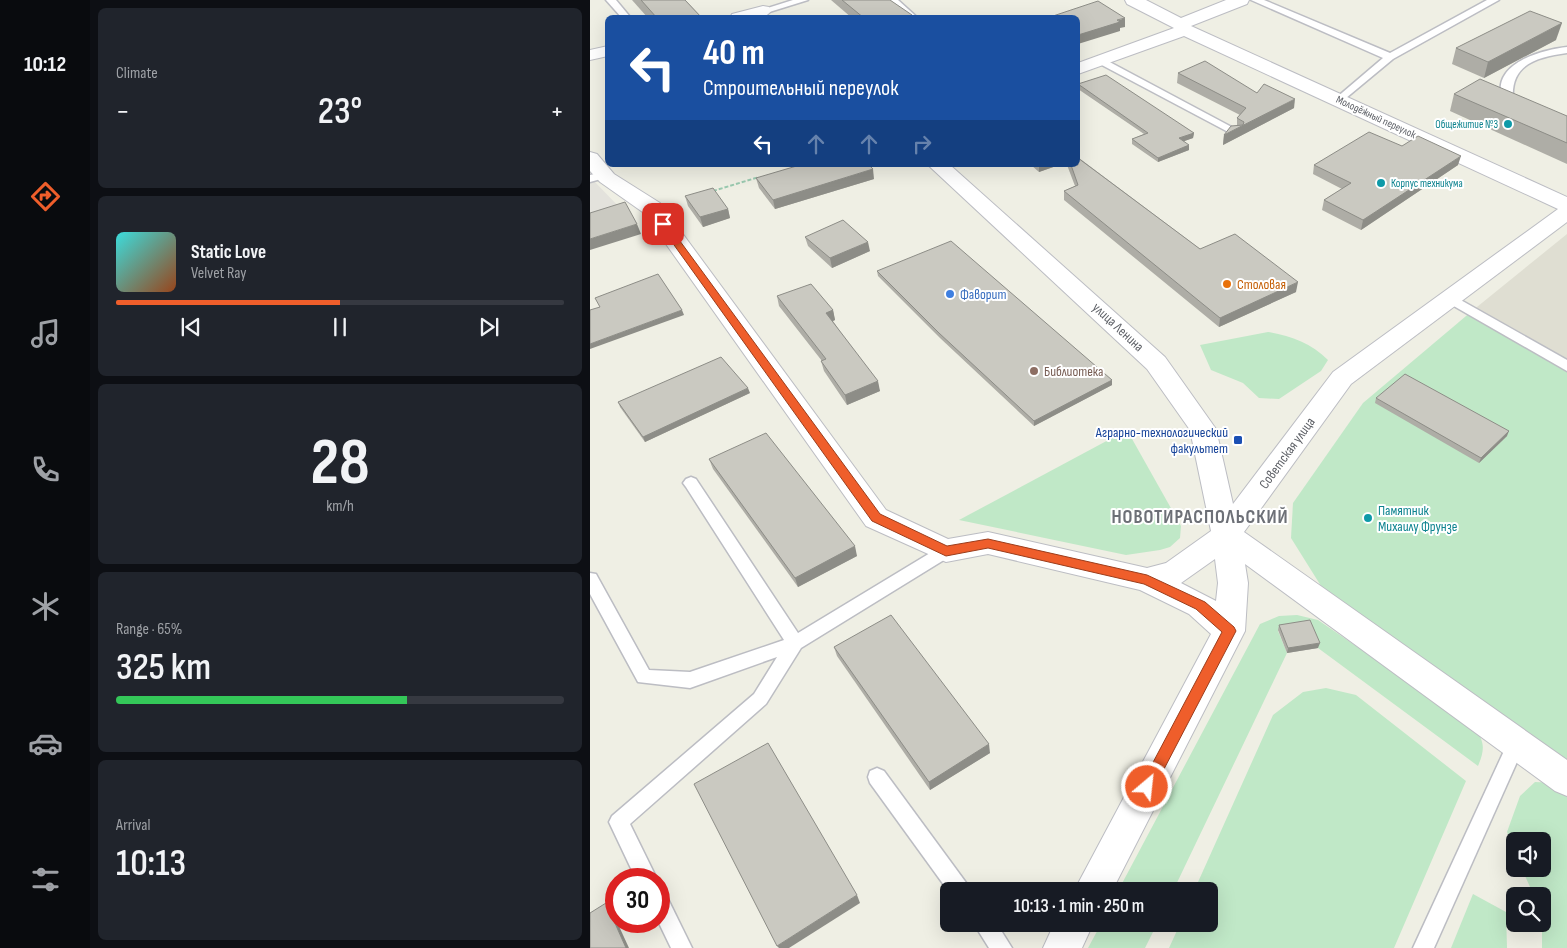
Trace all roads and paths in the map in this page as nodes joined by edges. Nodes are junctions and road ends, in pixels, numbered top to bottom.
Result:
1 (610, 0) edge
2 (803, 0) edge
3 (893, 0) edge
4 (1133, 0) edge
5 (1241, 0) edge
6 (1256, 0) edge
7 (1490, 1) edge
8 (762, 9) edge
9 (624, 15) edge
10 (746, 15) edge
11 (910, 15) edge
12 (1183, 27) junction
13 (1567, 50) edge
14 (605, 51) edge
15 (590, 55) edge
16 (1390, 57) junction
17 (1101, 61) junction
18 (1080, 68) edge
19 (1340, 100) junction
20 (1525, 109) edge
21 (1236, 132) edge
22 (590, 158) edge
23 (940, 167) edge
24 (765, 176) edge
25 (597, 177) edge
26 (708, 192) edge
27 (1567, 205) edge
28 (1567, 212) edge
29 (1450, 298) junction
30 (1567, 366) edge
31 (691, 483) dead end
32 (1226, 536) junction
33 (946, 551) junction
34 (590, 579) edge
35 (1147, 580) junction
36 (1230, 631) junction
37 (795, 643) junction
38 (1516, 744) junction
39 (877, 777) dead end
40 (1567, 780) edge
41 (642, 868) edge
42 (953, 882) edge
43 (1097, 882) edge
44 (670, 924) edge
45 (990, 932) edge
46 (1070, 932) edge
47 (682, 948) edge
48 (1002, 948) edge
49 (1062, 948) edge
50 (1423, 948) edge

1 - 9 lane
2 - 8 lane
3 - 11 lane
4 - 12 street, Молодёжный переулок
5 - 12 street
6 - 16 lane
7 - 16 lane
8 - 10 street
12 - 17 street
12 - 19 street, Молодёжный переулок
13 - 20 lane
14 - 15 street
16 - 19 lane
17 - 18 street
17 - 21 lane
19 - 27 street, Молодёжный переулок
22 - 25 street
23 - 32 street, улица Ленина
24 - 26 path
25 - 33 street
28 - 29 street, Советская улица
29 - 30 lane
29 - 32 street, Советская улица
31 - 37 lane
32 - 35 street, Советская улица
32 - 36 street
32 - 38 street
33 - 35 street
33 - 37 lane
34 - 37 lane
35 - 36 street
36 - 43 street
37 - 41 lane
38 - 40 street
38 - 50 lane
39 - 42 lane
44 - 47 lane
45 - 48 lane
46 - 49 street

